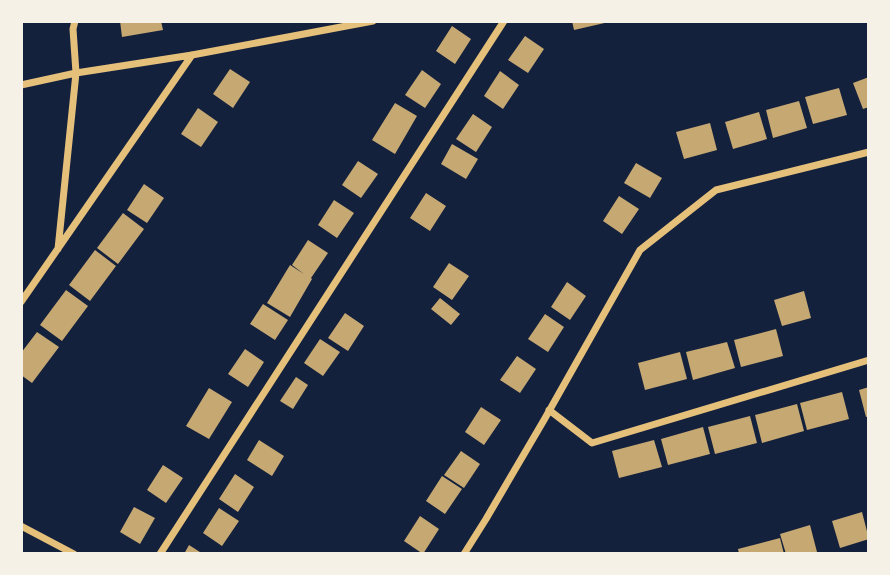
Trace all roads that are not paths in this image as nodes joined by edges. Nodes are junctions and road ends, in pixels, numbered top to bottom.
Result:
1 (75, 21) edge
2 (373, 21) edge
3 (504, 21) edge
4 (192, 55) junction
5 (76, 73) junction
6 (21, 85) edge
7 (869, 152) edge
8 (58, 250) junction
9 (21, 302) edge
10 (869, 360) edge
11 (549, 410) junction
12 (21, 526) edge
13 (74, 554) edge
14 (160, 554) edge
15 (464, 554) edge

1 - 5 street
2 - 4 street
3 - 14 street
4 - 5 street
4 - 8 street
5 - 6 street
5 - 8 street
7 - 11 street
8 - 9 street
10 - 11 street
11 - 15 street
12 - 13 street

